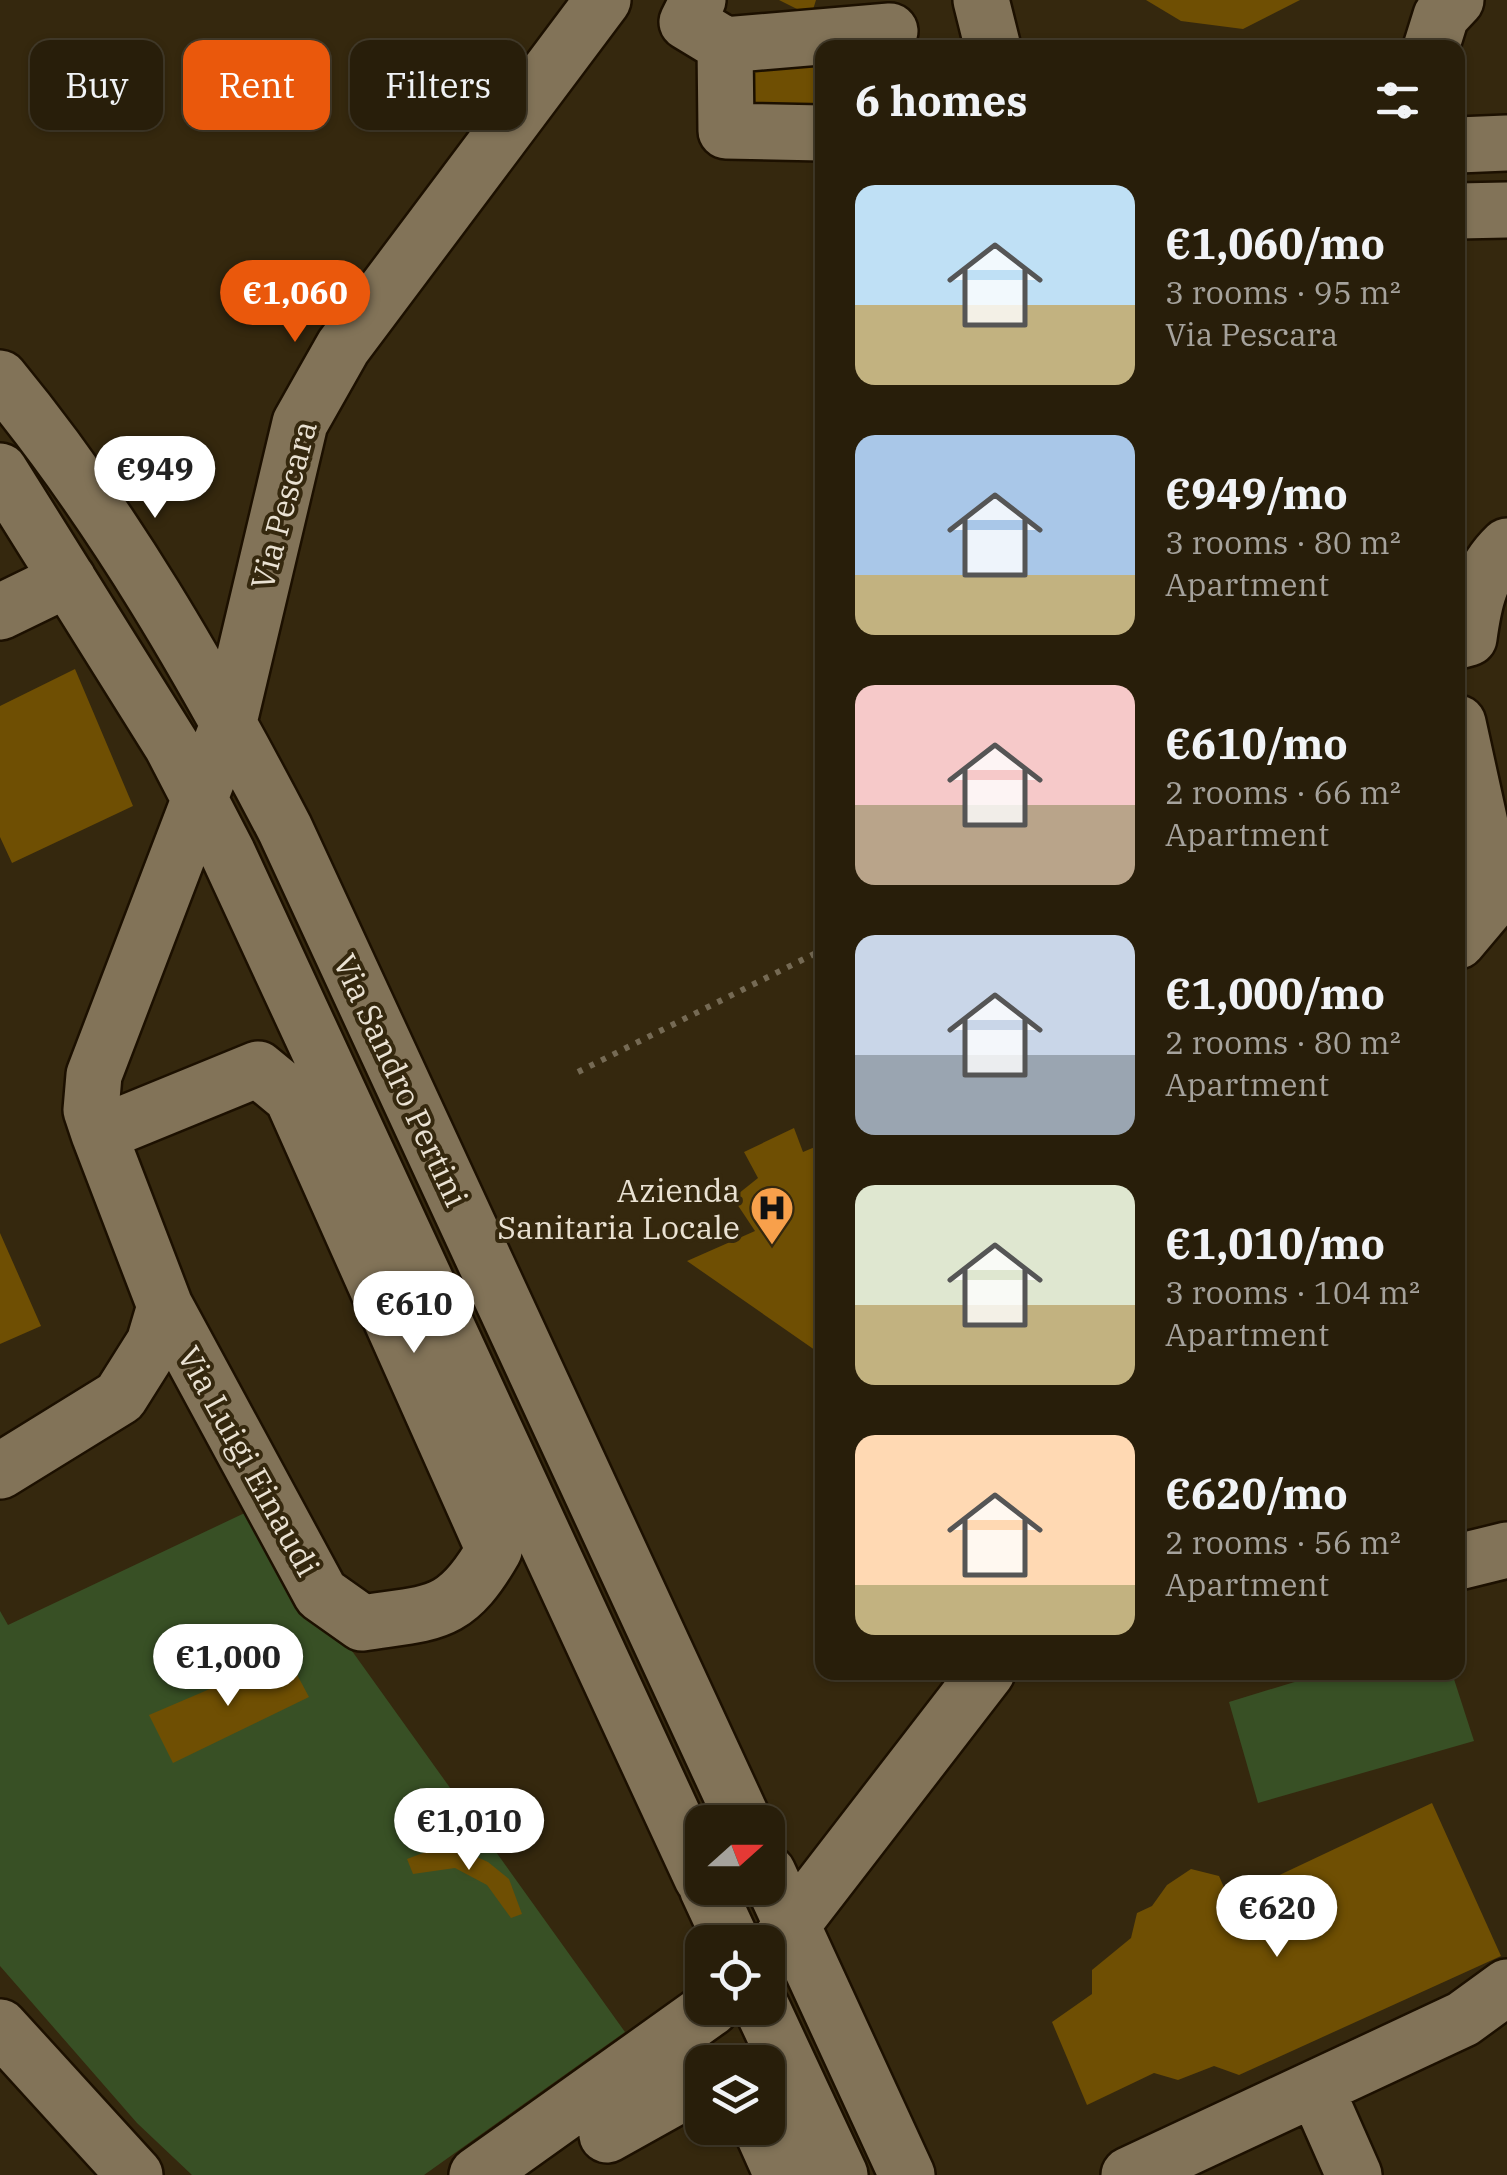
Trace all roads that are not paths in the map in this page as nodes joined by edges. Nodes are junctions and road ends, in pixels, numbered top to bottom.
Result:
1 (603, 0) edge
2 (981, 0) edge
3 (1456, 0) edge
4 (711, 23) edge
5 (896, 26) edge
6 (992, 40) edge
7 (1434, 40) edge
8 (815, 134) edge
9 (1507, 143) edge
10 (1465, 145) edge
11 (1507, 210) edge
12 (1465, 211) edge
13 (0, 378) edge
14 (0, 471) edge
15 (1497, 555) edge
16 (68, 580) junction
17 (0, 612) edge
18 (1465, 639) edge
19 (1507, 647) edge
20 (229, 722) junction
21 (1465, 755) edge
22 (200, 797) junction
23 (1465, 933) edge
24 (98, 1134) junction
25 (165, 1306) junction
26 (23, 1437) edge
27 (0, 1471) edge
28 (1507, 1550) edge
29 (1465, 1560) edge
30 (991, 1680) edge
31 (736, 1805) edge
32 (685, 1841) edge
33 (785, 1933) edge
34 (785, 1951) edge
35 (1507, 1988) edge
36 (697, 2025) edge
37 (770, 2025) edge
38 (0, 2028) edge
39 (1316, 2089) junction
40 (685, 2091) edge
41 (607, 2135) edge
42 (768, 2145) edge
43 (1164, 2168) edge
44 (135, 2175) edge
45 (477, 2175) edge
46 (782, 2175) edge
47 (840, 2175) edge
48 (907, 2175) edge
49 (1354, 2175) edge

1 - 20 street, Via Pescara
2 - 6 street
3 - 7 street
4 - 5 street
4 - 8 street
9 - 10 street
11 - 12 street
13 - 20 street, Via Sandro Pertini
14 - 16 street, Via Sandro Pertini
15 - 18 street
15 - 19 street
16 - 17 street
16 - 22 street, Via Sandro Pertini
20 - 22 street, Via Pescara
20 - 31 street, Via Sandro Pertini
21 - 23 street
22 - 24 street, Via Pescara
22 - 32 street, Via Sandro Pertini
24 - 25 street, Via Pescara
24 - 25 street, Via Luigi Einaudi
25 - 26 street
26 - 27 street
28 - 29 street
30 - 33 street
34 - 48 street
35 - 39 street
36 - 41 street
37 - 47 street
38 - 44 street
39 - 43 street
39 - 49 street
40 - 41 street
41 - 45 street
42 - 46 street

